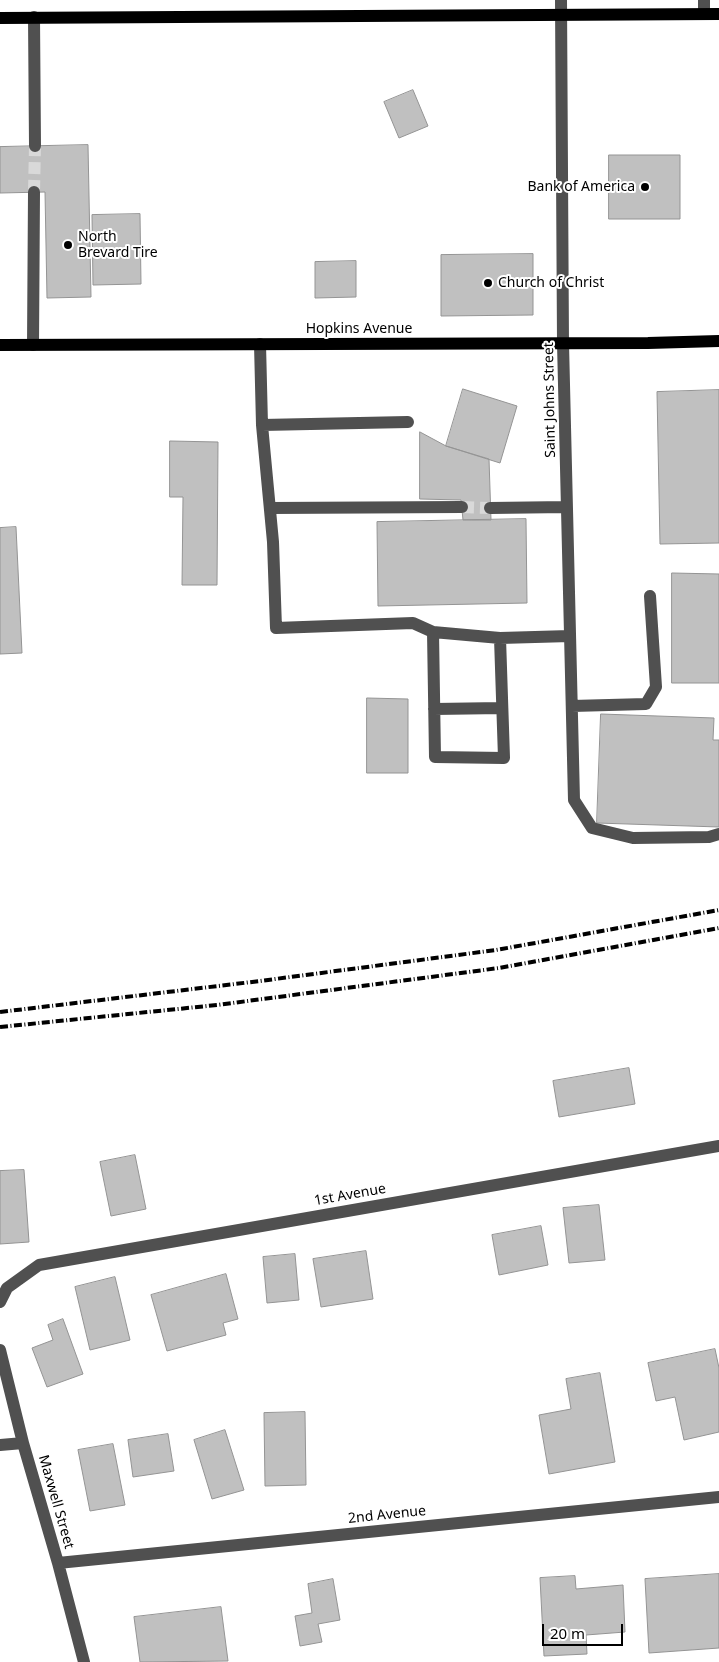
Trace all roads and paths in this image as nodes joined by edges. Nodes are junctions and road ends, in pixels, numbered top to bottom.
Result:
1 (561, 0) edge
2 (704, 0) edge
3 (704, 14) junction
4 (719, 14) edge
5 (561, 16) junction
6 (34, 17) junction
7 (0, 18) edge
8 (35, 146) tunnel mouth
9 (34, 192) tunnel mouth
10 (719, 341) edge
11 (563, 343) junction
12 (260, 344) junction
13 (0, 345) edge
14 (33, 345) junction
15 (408, 422) dead end
16 (262, 425) junction
17 (462, 507) tunnel mouth
18 (567, 507) junction
19 (270, 508) junction
20 (490, 508) tunnel mouth
21 (650, 596) dead end
22 (433, 632) junction
23 (570, 636) junction
24 (500, 638) junction
25 (572, 706) junction
26 (502, 708) junction
27 (434, 709) junction
28 (719, 834) edge
29 (719, 1146) edge
30 (0, 1302) edge
31 (0, 1350) edge
32 (23, 1443) junction
33 (0, 1445) edge
34 (719, 1497) edge
35 (58, 1563) junction
36 (84, 1662) edge

1 - 5 street, Saint Johns Street
2 - 3 street
3 - 4 main road
3 - 5 main road
5 - 6 main road
5 - 11 street, Saint Johns Street
6 - 7 main road
6 - 8 street
9 - 14 street
10 - 11 main road, Hopkins Avenue
11 - 12 main road, Hopkins Avenue
11 - 18 street, Saint Johns Street
12 - 14 main road, Hopkins Avenue
12 - 16 street
13 - 14 main road, Hopkins Avenue
15 - 16 street
16 - 19 street
17 - 19 street
18 - 20 street
18 - 23 street, Saint Johns Street
19 - 22 street
21 - 25 street
22 - 24 street
22 - 27 street
23 - 24 street
23 - 25 street, Saint Johns Street
24 - 26 street
25 - 28 street, Saint Johns Street
26 - 27 street
26 - 27 street
29 - 30 street, 1st Avenue
31 - 32 street, Maxwell Street
32 - 33 street
32 - 35 street, Maxwell Street
34 - 35 street, 2nd Avenue
35 - 36 street, Maxwell Street

